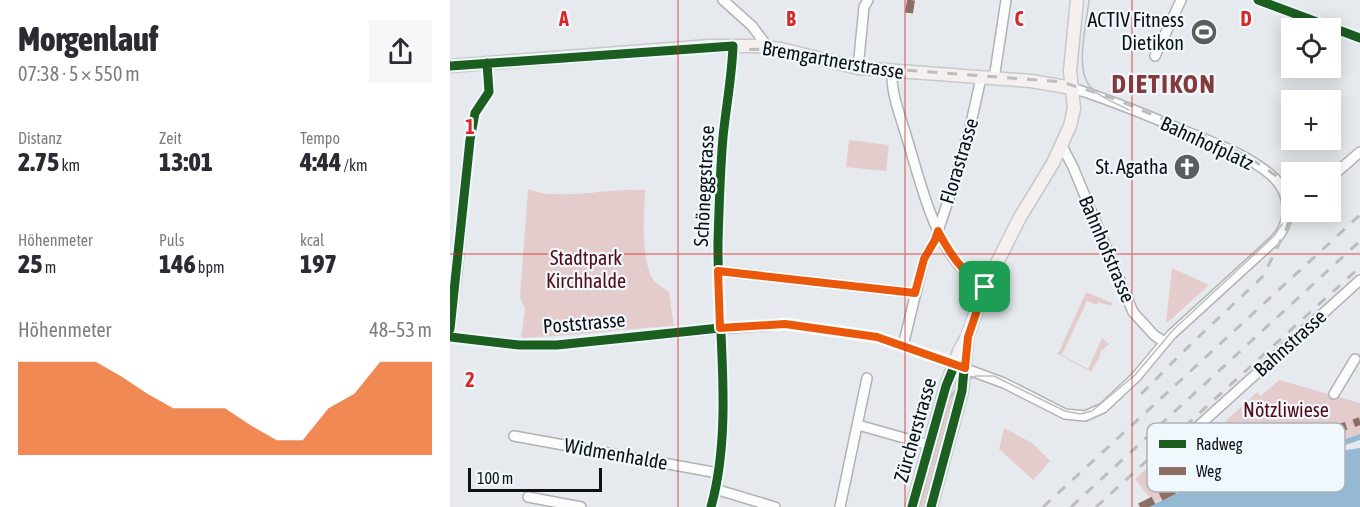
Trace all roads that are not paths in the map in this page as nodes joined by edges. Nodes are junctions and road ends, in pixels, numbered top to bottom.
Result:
1 (723, 0) edge
2 (868, 0) edge
3 (1006, 0) edge
4 (1077, 0) edge
5 (1181, 0) edge
6 (1258, 0) edge
7 (1284, 0) edge
8 (1282, 10) junction
9 (1360, 38) edge
10 (733, 46) junction
11 (767, 46) junction
12 (1155, 57) dead end
13 (450, 66) edge
14 (858, 68) junction
15 (892, 72) junction
16 (988, 79) junction
17 (1072, 88) junction
18 (1062, 146) junction
19 (1360, 152) edge
20 (467, 163) dead end
21 (1341, 168) edge
22 (1281, 187) edge
23 (1286, 222) edge
24 (938, 231) junction
25 (718, 271) junction
26 (1360, 280) edge
27 (985, 287) junction
28 (915, 293) junction
29 (720, 328) junction
30 (450, 329) edge
31 (450, 336) edge
32 (1164, 342) junction
33 (903, 346) junction
34 (1358, 357) edge
35 (960, 366) junction
36 (867, 378) dead end
37 (1334, 394) dead end
38 (1202, 423) edge
39 (858, 425) junction
40 (514, 436) dead end
41 (929, 445) junction
42 (718, 472) junction
43 (715, 489) junction
44 (528, 497) dead end
45 (582, 507) edge
46 (711, 507) edge
47 (775, 507) edge
48 (840, 507) edge
49 (912, 507) edge
50 (931, 507) edge

1 - 11 street
2 - 14 street
3 - 16 street, Florastrasse
4 - 17 main road, Zürcherstrasse
5 - 12 street
6 - 8 street
7 - 8 street
8 - 9 street
10 - 11 main road, Bremgartnerstrasse
10 - 13 main road, Bremgartnerstrasse
10 - 25 street, Schöneggstrasse
11 - 14 main road, Bremgartnerstrasse
14 - 15 main road, Bremgartnerstrasse
15 - 16 main road, Bremgartnerstrasse
15 - 24 street
16 - 17 main road, Bremgartnerstrasse
16 - 24 street, Florastrasse
17 - 18 main road, Zürcherstrasse
17 - 22 street, Bahnhofplatz
18 - 27 main road, Zürcherstrasse
18 - 32 street, Bahnhofstrasse
19 - 21 street
20 - 30 street
23 - 32 street, Bahnhofplatz
24 - 27 street
24 - 28 street, Florastrasse
25 - 28 street
25 - 29 street, Schöneggstrasse
26 - 38 street, Bahnstrasse
27 - 35 main road, Zürcherstrasse
28 - 33 street, Florastrasse
29 - 31 street, Poststrasse
29 - 33 street, Poststrasse
29 - 42 street, Schöneggstrasse
32 - 35 street, Poststrasse
33 - 35 street, Poststrasse
34 - 37 street
35 - 41 main road, Zürcherstrasse
35 - 50 main road, Zürcherstrasse
36 - 39 street
39 - 41 street
39 - 48 street
40 - 42 street, Widmenhalde
41 - 49 main road, Zürcherstrasse
42 - 43 street, Schöneggstrasse
43 - 46 street, Schöneggstrasse
43 - 47 street
44 - 45 street

